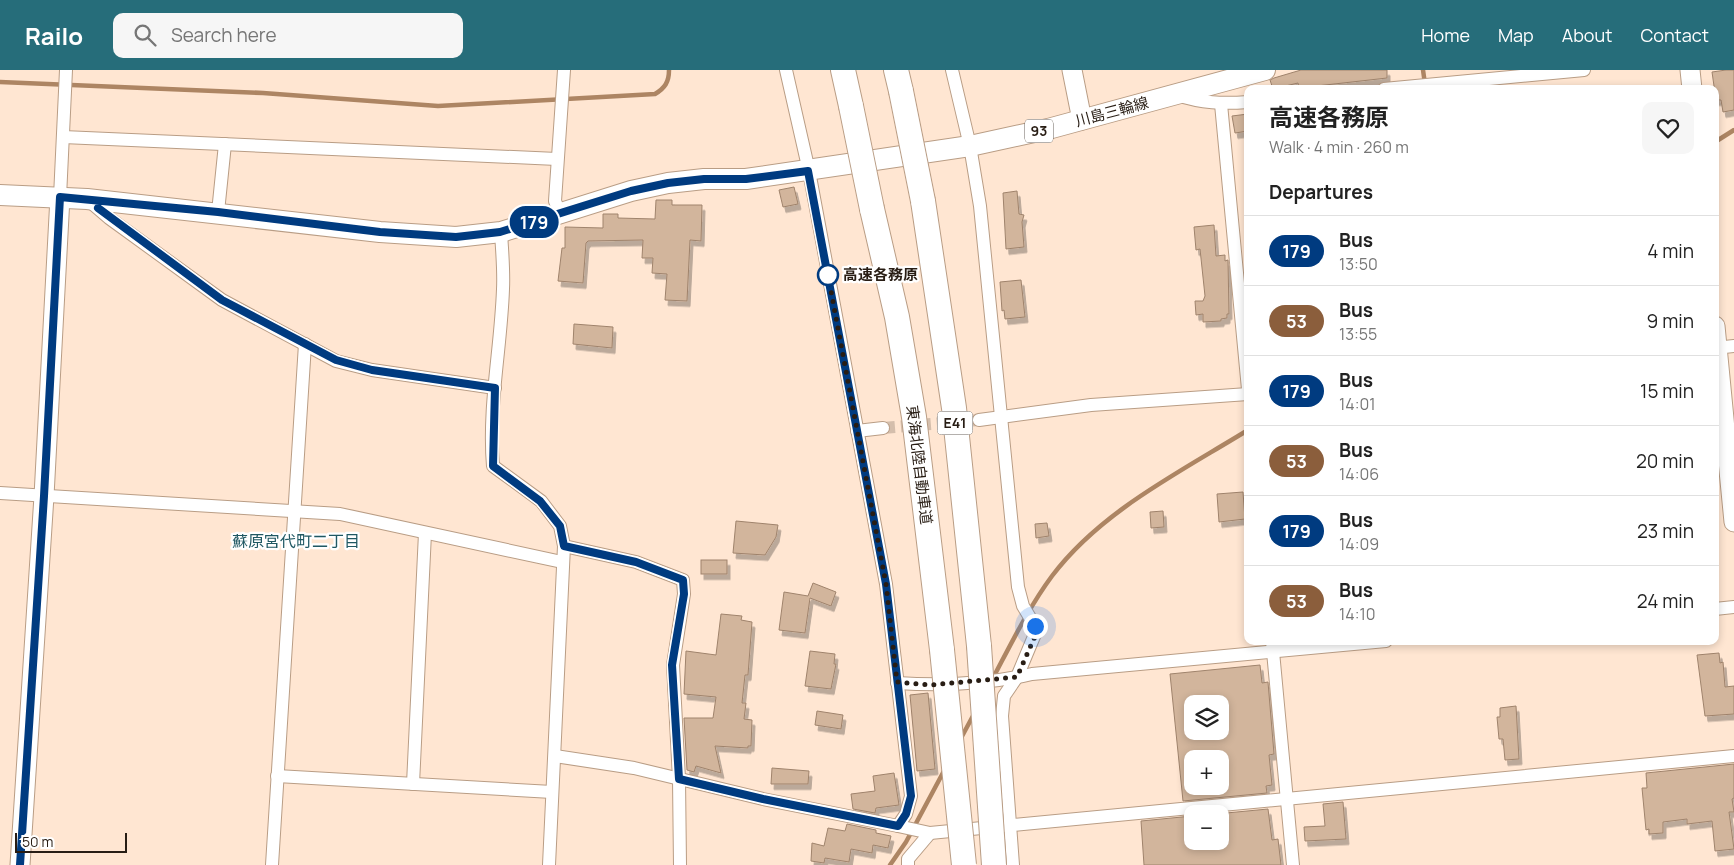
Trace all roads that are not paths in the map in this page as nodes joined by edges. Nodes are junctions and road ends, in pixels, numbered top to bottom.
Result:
1 (564, 70) edge
2 (786, 70) edge
3 (843, 70) edge
4 (952, 70) edge
5 (1072, 70) edge
6 (1265, 70) edge
7 (1584, 70) edge
8 (1690, 70) edge
9 (66, 73) edge
10 (899, 81) edge
11 (1426, 85) edge
12 (1692, 85) edge
13 (1177, 95) junction
14 (1244, 102) edge
15 (1221, 104) junction
16 (1082, 120) junction
17 (63, 137) junction
18 (225, 144) junction
19 (970, 146) junction
20 (557, 159) junction
21 (808, 171) junction
22 (0, 195) edge
23 (60, 197) junction
24 (87, 199) junction
25 (218, 212) junction
26 (560, 214) junction
27 (500, 232) junction
28 (305, 344) junction
29 (1244, 347) edge
30 (1722, 347) edge
31 (495, 388) junction
32 (1244, 394) edge
33 (999, 418) junction
34 (979, 420) tunnel mouth
35 (883, 428) tunnel mouth
36 (857, 431) junction
37 (0, 493) edge
38 (44, 496) junction
39 (293, 512) junction
40 (1734, 522) edge
41 (425, 533) junction
42 (564, 546) junction
43 (562, 562) junction
44 (1734, 607) edge
45 (1719, 609) edge
46 (1311, 645) edge
47 (1273, 647) edge
48 (1011, 678) junction
49 (897, 682) junction
50 (555, 756) junction
51 (1734, 756) edge
52 (278, 776) junction
53 (679, 779) junction
54 (413, 784) junction
55 (552, 792) junction
56 (1286, 798) junction
57 (1011, 826) junction
58 (902, 827) junction
59 (927, 833) junction
60 (906, 863) edge
61 (20, 865) edge
62 (272, 865) edge
63 (549, 865) edge
64 (680, 865) edge
65 (964, 865) edge
66 (994, 865) edge
67 (1013, 865) edge
68 (1292, 865) edge

1 - 20 street
2 - 21 street
3 - 65 highway, 東海北陸自動車道 / E41, bridge
4 - 19 street
5 - 16 street
6 - 13 main road, 川島三輪線 / 93
7 - 11 street
8 - 12 street
9 - 17 street
10 - 66 highway, E41, bridge
13 - 15 street
13 - 16 main road, 川島三輪線 / 93
14 - 15 street
15 - 29 street
16 - 19 main road, 川島三輪線 / 93
17 - 18 street
17 - 23 street
18 - 20 street
18 - 25 street
19 - 21 main road, 川島三輪線 / 93
19 - 33 street
20 - 26 street
21 - 26 main road, 93
21 - 36 street
22 - 23 main road, 93
23 - 24 main road, 93
23 - 38 street
24 - 25 main road, 93
24 - 28 street
25 - 27 main road, 93
26 - 27 main road, 93
27 - 31 street
28 - 31 street
28 - 39 street
30 - 40 street
31 - 42 street
32 - 33 street
33 - 34 street
33 - 48 street
35 - 36 street
36 - 49 street
37 - 38 street
38 - 39 street
38 - 61 street
39 - 41 street
39 - 52 street
41 - 43 street
41 - 54 street
42 - 43 street
42 - 53 street
43 - 50 street
44 - 45 street
46 - 47 street
47 - 48 street
47 - 56 street
48 - 49 street
48 - 57 street
49 - 58 street
50 - 53 street
50 - 55 street
51 - 56 street
52 - 54 street
52 - 62 street
53 - 58 street
53 - 64 street
54 - 55 street
55 - 63 street
56 - 57 street
56 - 68 street
57 - 59 street
57 - 67 street
58 - 59 street
59 - 60 street

